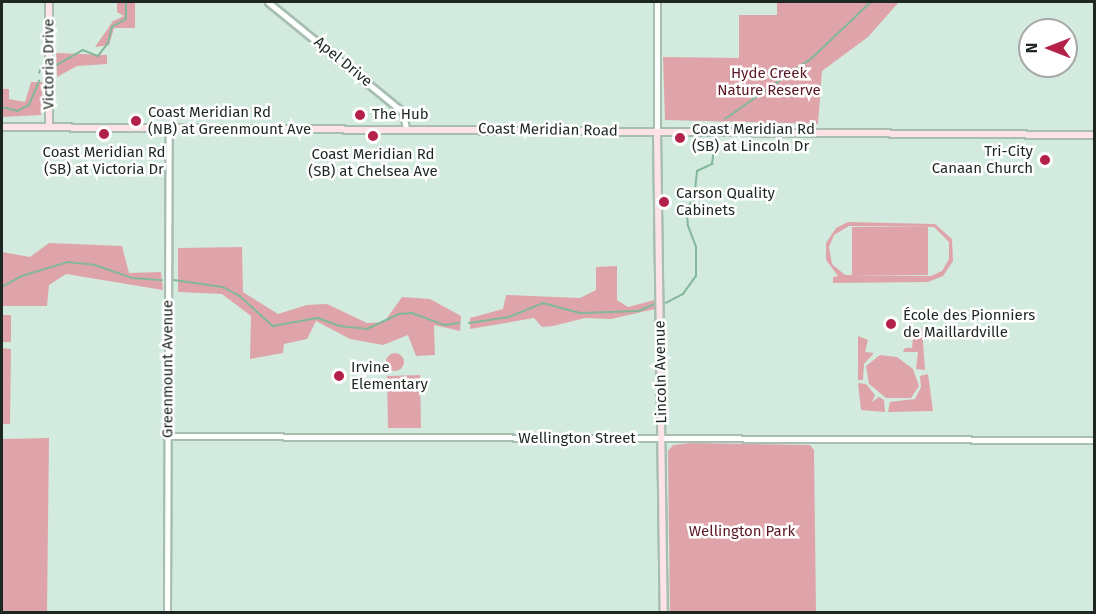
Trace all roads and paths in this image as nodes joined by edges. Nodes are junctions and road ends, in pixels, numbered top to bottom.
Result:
1 (49, 2) edge
2 (268, 2) edge
3 (657, 2) edge
4 (169, 126) junction
5 (2, 127) edge
6 (49, 127) junction
7 (406, 129) junction
8 (657, 132) junction
9 (1095, 135) edge
10 (167, 436) junction
11 (662, 439) junction
12 (1095, 440) edge
13 (167, 612) edge
14 (664, 612) edge

1 - 6 main road, Victoria Drive
2 - 7 street, Apel Drive
3 - 8 street
4 - 6 main road, Coast Meridian Road
4 - 7 main road, Coast Meridian Road
4 - 10 street, Greenmount Avenue
5 - 6 main road, Coast Meridian Road
7 - 8 main road, Coast Meridian Road
8 - 9 main road, Coast Meridian Road
8 - 11 main road, Lincoln Avenue
10 - 11 street, Wellington Street
10 - 13 street, Greenmount Avenue
11 - 12 street, Wellington Street
11 - 14 main road, Lincoln Avenue

